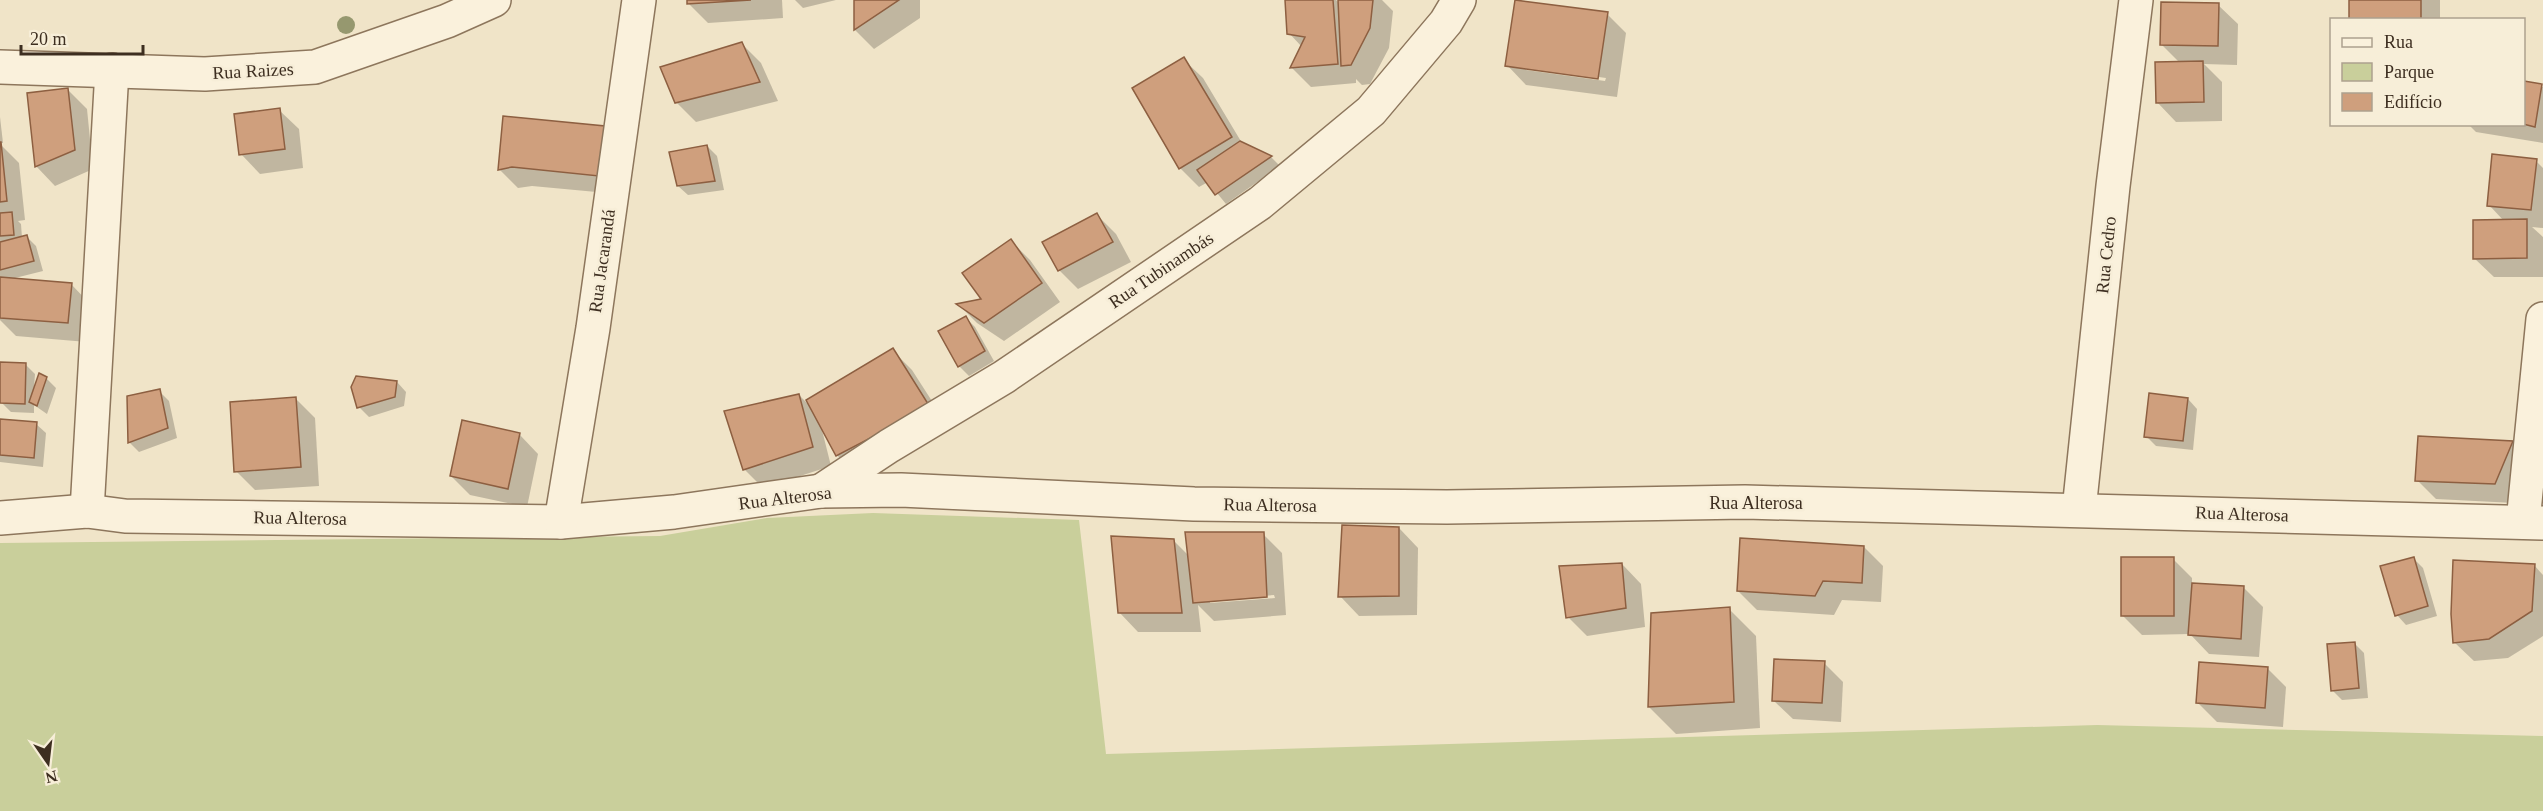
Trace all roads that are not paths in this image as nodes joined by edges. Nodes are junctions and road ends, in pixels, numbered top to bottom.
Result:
1 (494, 0) edge
2 (639, 0) edge
3 (1459, 0) edge
4 (2136, 0) edge
5 (0, 67) edge
6 (112, 70) junction
7 (2543, 319) edge
8 (821, 491) junction
9 (2079, 510) junction
10 (87, 511) junction
11 (0, 518) edge
12 (561, 522) junction
13 (2533, 523) edge

1 - 6 street, Rua Raizes
2 - 12 street, Rua Jacarandá
3 - 8 street, Rua Tubinambás
4 - 9 street, Rua Cedro
5 - 6 street, Rua Raizes
6 - 10 street
7 - 13 street
8 - 9 street, Rua Alterosa
8 - 12 street, Rua Alterosa
9 - 13 street, Rua Alterosa
10 - 11 street, Rua Alterosa
10 - 12 street, Rua Alterosa

